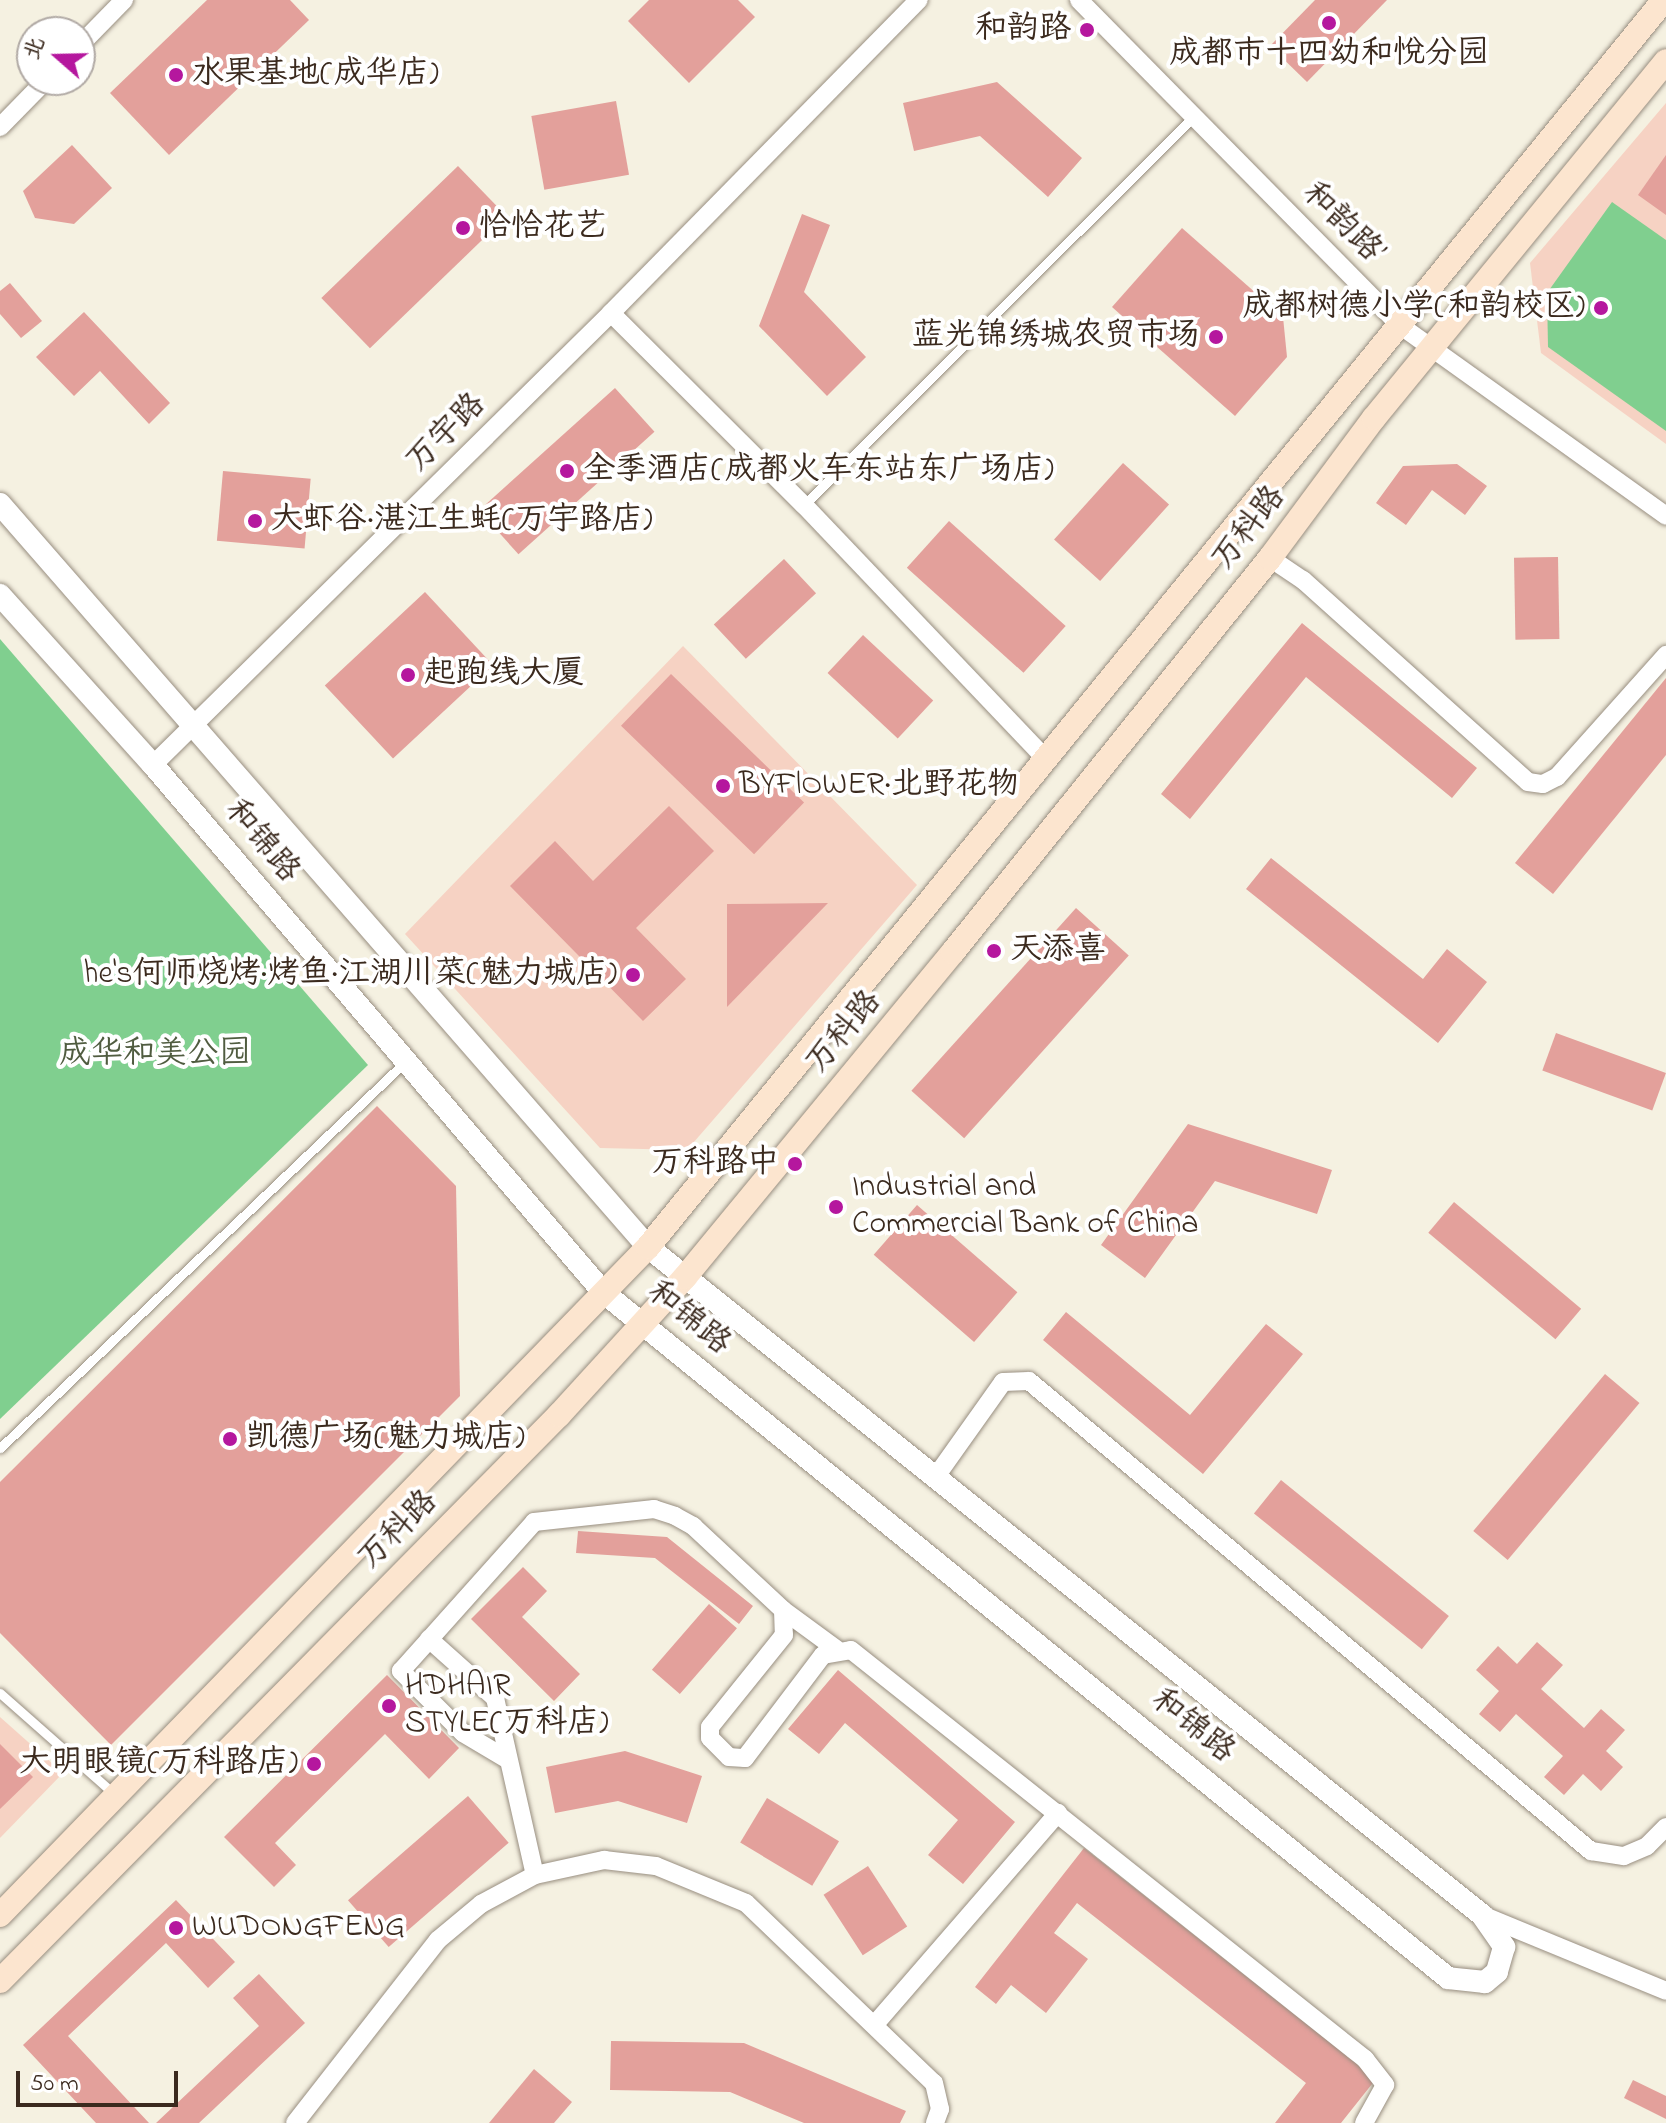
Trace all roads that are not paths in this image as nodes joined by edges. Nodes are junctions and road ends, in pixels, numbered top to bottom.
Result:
1 (124, 0) edge
2 (903, 0) edge
3 (919, 0) edge
4 (1079, 0) edge
5 (1664, 0) edge
6 (96, 29) edge
7 (1666, 61) edge
8 (30, 96) edge
9 (1194, 116) junction
10 (0, 127) edge
11 (611, 313) junction
12 (1401, 326) junction
13 (1432, 348) junction
14 (0, 504) edge
15 (804, 505) junction
16 (1666, 516) edge
17 (1270, 558) junction
18 (0, 595) edge
19 (1666, 655) edge
20 (196, 726) junction
21 (1047, 760) junction
22 (153, 765) junction
23 (406, 1061) junction
24 (648, 1247) junction
25 (685, 1277) junction
26 (603, 1292) junction
27 (641, 1323) junction
28 (0, 1448) edge
29 (937, 1475) junction
30 (783, 1610) junction
31 (429, 1639) junction
32 (836, 1649) junction
33 (0, 1693) edge
34 (505, 1758) junction
35 (116, 1796) junction
36 (1058, 1813) junction
37 (1666, 1827) edge
38 (535, 1875) junction
39 (0, 1915) edge
40 (1482, 1915) junction
41 (0, 1981) edge
42 (1666, 1991) edge
43 (876, 2023) junction
44 (295, 2123) edge
45 (935, 2123) edge
46 (1364, 2123) edge

1 - 6 street
2 - 11 street, 万宇路
3 - 11 street, 万宇路
4 - 9 street, 和韵路’
5 - 12 main road, 万科路
7 - 13 main road, 万科路
8 - 10 street
9 - 12 street, 和韵路’
9 - 15 lane
11 - 15 street
11 - 20 street, 万宇路
12 - 13 street, 和韵路’
12 - 21 main road, 万科路
13 - 16 street, 和韵路’
13 - 17 main road, 万科路
14 - 20 street
15 - 21 street
17 - 19 street
17 - 25 main road, 万科路
18 - 22 street, 和锦路
20 - 22 street, 万宇路
20 - 24 street
21 - 24 main road, 万科路
22 - 23 street, 和锦路
23 - 26 street, 和锦路
23 - 28 lane
24 - 25 street
24 - 26 main road, 万科路
25 - 27 main road, 万科路
25 - 29 street
26 - 27 street, 和锦路
26 - 35 main road, 万科路
27 - 40 street, 和锦路
27 - 41 main road, 万科路
29 - 37 street
29 - 40 street
30 - 31 street
30 - 32 street
30 - 32 street
31 - 34 street
31 - 34 street
32 - 36 street
33 - 35 lane
34 - 38 street
35 - 39 main road, 万科路
36 - 43 street
36 - 46 street
38 - 43 street
38 - 44 street
40 - 42 street
43 - 45 street

